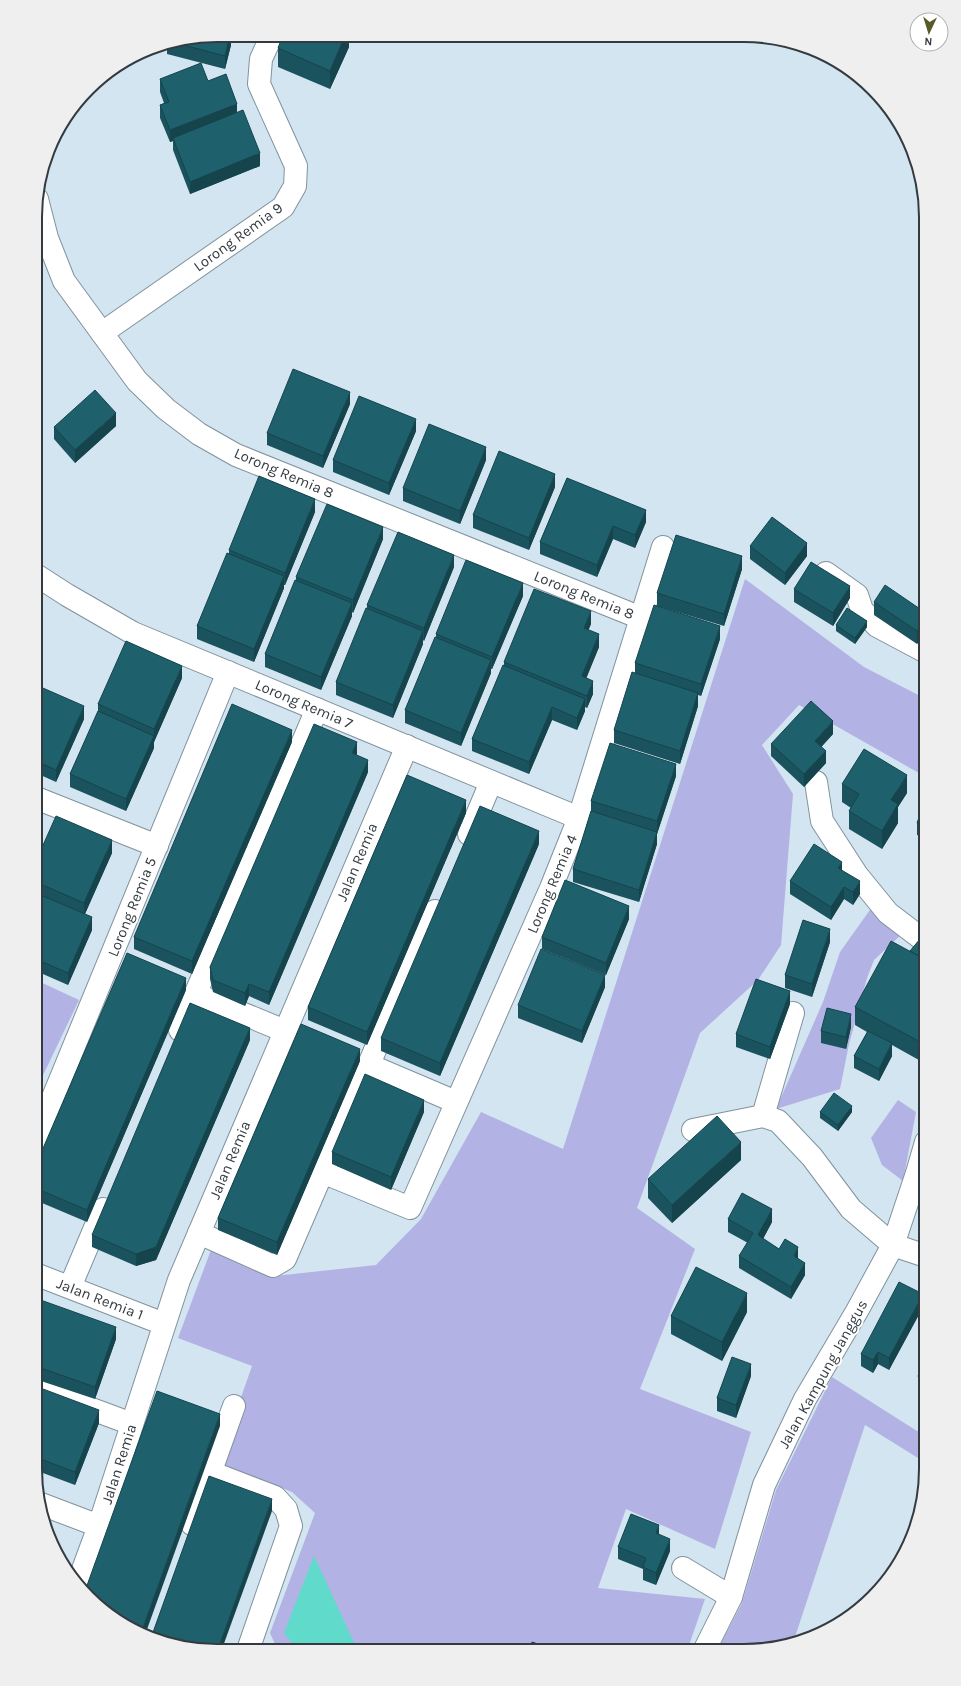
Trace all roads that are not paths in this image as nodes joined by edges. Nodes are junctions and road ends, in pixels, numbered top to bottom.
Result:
1 (269, 42) edge
2 (42, 220) edge
3 (102, 333) junction
4 (663, 547) dead end
5 (817, 567) edge
6 (42, 579) edge
7 (641, 618) junction
8 (919, 648) edge
9 (228, 672) junction
10 (317, 709) junction
11 (407, 746) junction
12 (491, 782) junction
13 (816, 782) dead end
14 (42, 800) edge
15 (579, 818) junction
16 (157, 846) junction
17 (460, 854) edge
18 (444, 891) edge
19 (919, 937) edge
20 (195, 994) junction
21 (793, 1014) dead end
22 (285, 1031) junction
23 (173, 1045) edge
24 (369, 1065) junction
25 (456, 1102) junction
26 (763, 1116) junction
27 (42, 1124) edge
28 (693, 1130) dead end
29 (919, 1166) edge
30 (322, 1172) junction
31 (111, 1192) edge
32 (199, 1233) junction
33 (893, 1245) junction
34 (919, 1254) edge
35 (42, 1277) edge
36 (70, 1287) junction
37 (164, 1324) junction
38 (42, 1391) edge
39 (234, 1406) dead end
40 (132, 1424) junction
41 (210, 1472) junction
42 (46, 1506) edge
43 (99, 1526) junction
44 (185, 1544) edge
45 (683, 1568) dead end
46 (80, 1577) edge
47 (731, 1597) junction
48 (250, 1644) edge
49 (708, 1644) edge

1 - 3 street, Lorong Remia 9
2 - 3 street, Lorong Remia 8
3 - 7 street, Lorong Remia 8
4 - 7 street, Lorong Remia 4
5 - 8 street
6 - 9 street, Lorong Remia 7
7 - 15 street, Lorong Remia 4
9 - 10 street, Lorong Remia 7
9 - 16 street, Lorong Remia 5
10 - 11 street, Lorong Remia 7
10 - 20 street
11 - 12 street, Lorong Remia 7
11 - 22 street, Jalan Remia
12 - 15 street, Lorong Remia 7
12 - 17 street
13 - 19 street
14 - 16 street
15 - 25 street, Lorong Remia 4
16 - 27 street, Lorong Remia 5
18 - 24 street
20 - 22 street
20 - 23 street
21 - 26 street
22 - 32 street, Jalan Remia
24 - 25 street
24 - 30 street
25 - 30 street, Lorong Remia 4
26 - 28 street
26 - 33 street
29 - 33 street, Jalan Kampung Janggus
30 - 32 street
31 - 36 street
32 - 37 street, Jalan Remia
33 - 34 street
33 - 47 street, Jalan Kampung Janggus
35 - 36 street, Jalan Remia 1
36 - 37 street, Jalan Remia 1
37 - 40 street, Jalan Remia
38 - 40 street
39 - 41 street
40 - 43 street, Jalan Remia
41 - 44 street
41 - 48 street
42 - 43 street
43 - 46 street, Jalan Remia
45 - 47 street
47 - 49 street, Jalan Kampung Janggus

